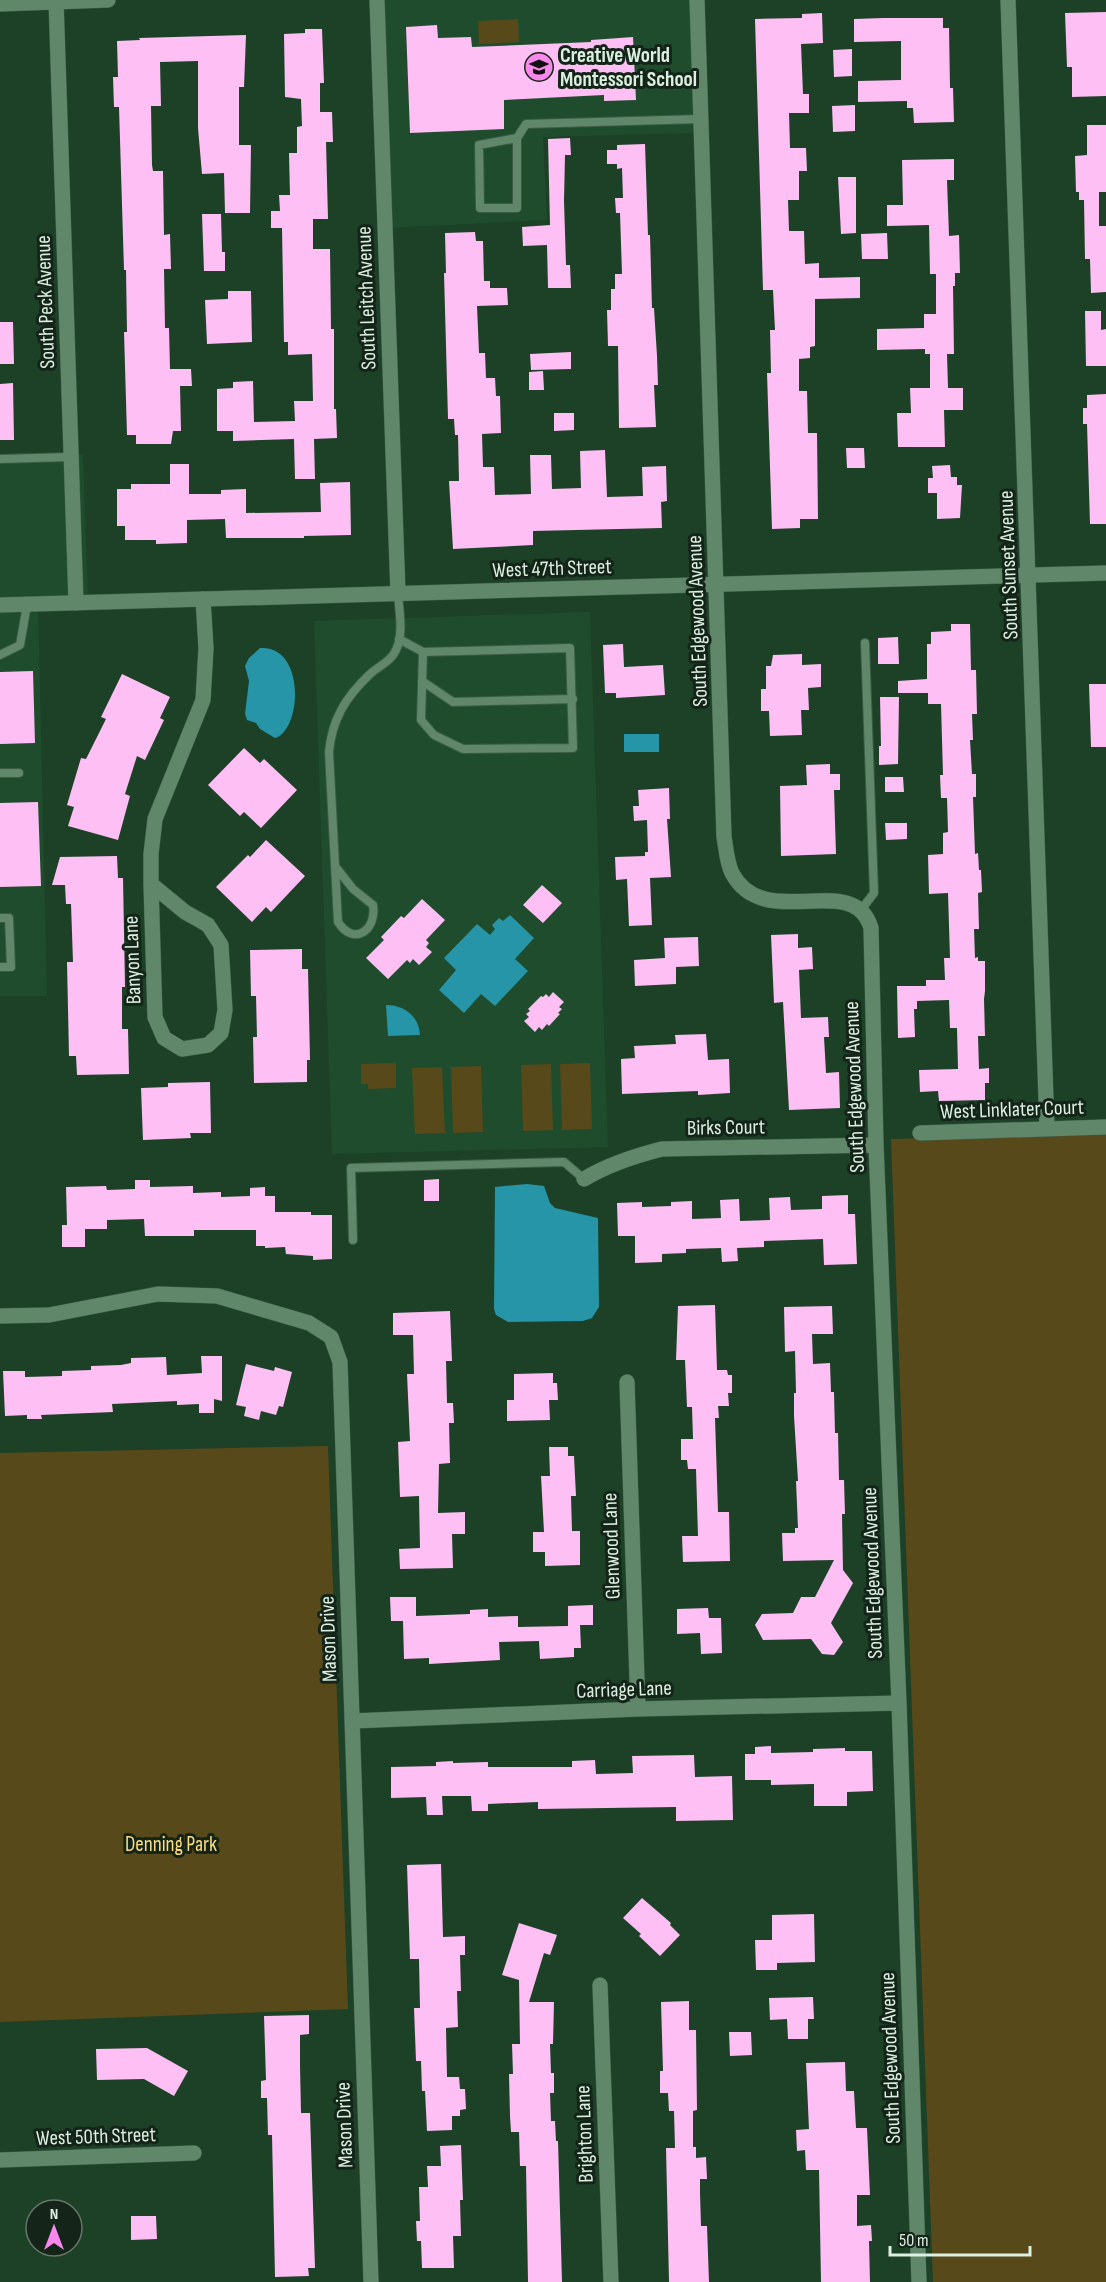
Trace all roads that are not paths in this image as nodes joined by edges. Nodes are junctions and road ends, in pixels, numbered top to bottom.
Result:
1 (108, 0) edge
2 (377, 0) edge
3 (697, 0) edge
4 (1008, 0) edge
5 (56, 1) edge
6 (0, 4) edge
7 (701, 119) junction
8 (518, 138) junction
9 (71, 457) junction
10 (0, 459) edge
11 (1106, 573) edge
12 (1029, 575) junction
13 (717, 584) junction
14 (398, 594) junction
15 (203, 599) junction
16 (76, 603) junction
17 (0, 605) edge
18 (27, 605) junction
19 (399, 639) junction
20 (865, 643) dead end
21 (423, 652) junction
22 (0, 655) edge
23 (423, 681) junction
24 (573, 699) junction
25 (19, 772) dead end
26 (0, 773) edge
27 (335, 866) junction
28 (151, 884) junction
29 (861, 910) junction
30 (0, 918) edge
31 (0, 967) edge
32 (1106, 1127) edge
33 (1047, 1128) junction
34 (920, 1132) dead end
35 (876, 1145) junction
36 (584, 1179) joint
37 (353, 1240) dead end
38 (0, 1316) edge
39 (627, 1382) dead end
40 (899, 1703) junction
41 (638, 1709) junction
42 (352, 1721) junction
43 (600, 1985) dead end
44 (194, 2154) dead end
45 (0, 2160) edge
46 (371, 2282) edge
47 (611, 2282) edge
48 (919, 2282) edge

1 - 5 street
2 - 14 street, South Leitch Avenue
3 - 7 street, South Edgewood Avenue
4 - 12 street, South Sunset Avenue
5 - 6 street
5 - 9 street, South Peck Avenue
7 - 8 lane
7 - 13 street, South Edgewood Avenue
8 - 8 lane
9 - 10 lane
9 - 16 street, South Peck Avenue
11 - 12 street, West 47th Street
12 - 13 street, West 47th Street
12 - 33 street, South Sunset Avenue
13 - 14 street, West 47th Street
13 - 29 street, South Edgewood Avenue
14 - 15 street, West 47th Street
14 - 19 lane
15 - 16 street, West 47th Street
15 - 28 street, Banyon Lane
16 - 18 street, West 47th Street
17 - 18 street, West 47th Street
18 - 22 lane
19 - 21 lane
19 - 27 lane
20 - 29 lane
21 - 23 lane
21 - 24 lane
23 - 24 lane
23 - 24 lane
25 - 26 lane
27 - 27 lane
28 - 28 street, Banyon Lane
29 - 35 street, South Edgewood Avenue
30 - 31 lane
32 - 33 street, West Linklater Court
33 - 34 street, West Linklater Court
35 - 36 street, Birks Court
35 - 40 street, South Edgewood Avenue
36 - 37 lane
38 - 42 street, Mason Drive
39 - 41 street, Glenwood Lane
40 - 41 street, Carriage Lane
40 - 48 street, South Edgewood Avenue
41 - 42 street, Carriage Lane
42 - 46 street, Mason Drive
43 - 47 street, Brighton Lane
44 - 45 street, West 50th Street

